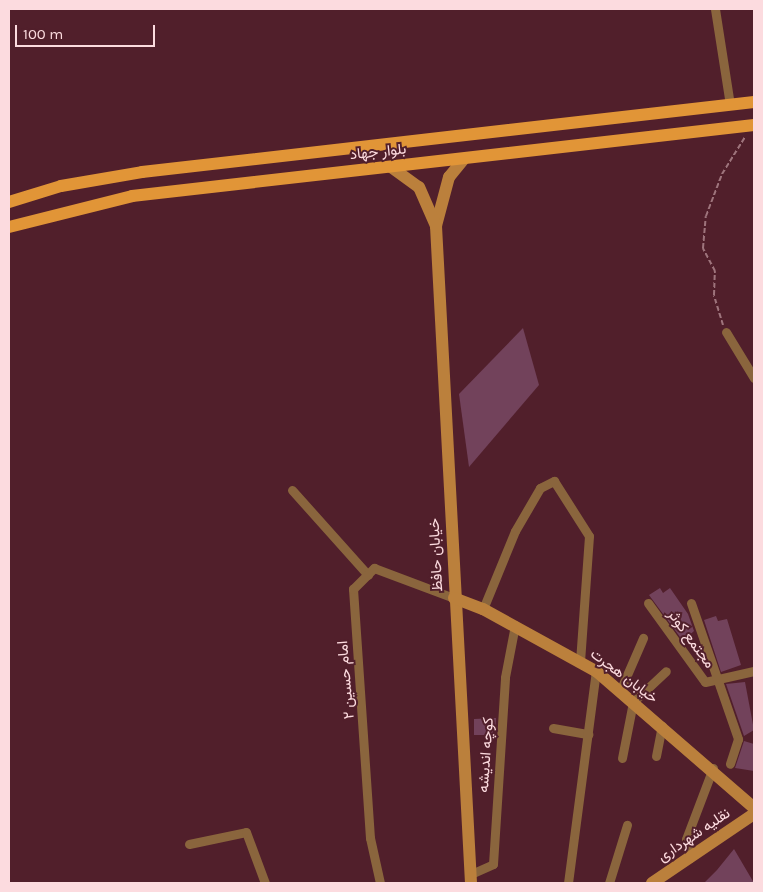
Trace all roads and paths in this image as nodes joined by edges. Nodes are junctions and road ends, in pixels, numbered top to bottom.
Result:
1 (715, 9) edge
2 (754, 102) edge
3 (730, 105) junction
4 (754, 125) edge
5 (749, 137) dead end
6 (463, 160) junction
7 (391, 166) junction
8 (9, 202) edge
9 (436, 226) junction
10 (9, 227) edge
11 (726, 332) joint
12 (754, 378) edge
13 (292, 490) dead end
14 (368, 575) junction
15 (454, 598) junction
16 (648, 603) dead end
17 (691, 603) dead end
18 (484, 609) junction
19 (515, 625) junction
20 (643, 638) dead end
21 (580, 662) junction
22 (666, 671) dead end
23 (596, 672) junction
24 (754, 672) edge
25 (716, 680) junction
26 (620, 691) junction
27 (633, 702) junction
28 (662, 726) junction
29 (553, 728) dead end
30 (588, 734) junction
31 (656, 756) dead end
32 (622, 758) dead end
33 (730, 764) dead end
34 (713, 768) junction
35 (754, 808) edge
36 (754, 814) edge
37 (627, 825) dead end
38 (189, 844) dead end
39 (690, 858) junction
40 (471, 879) edge
41 (265, 883) edge
42 (380, 883) edge
43 (568, 883) edge
44 (609, 883) edge
45 (652, 883) edge

1 - 3 street
2 - 3 main road, بلوار جهاد
3 - 8 main road, بلوار جهاد
4 - 6 main road, بلوار جهاد
5 - 11 path
6 - 7 main road, بلوار جهاد
6 - 9 main road
7 - 9 main road
7 - 10 main road, بلوار جهاد
9 - 15 main road, خیابان حافظ
11 - 12 street
13 - 14 street
14 - 15 street
14 - 42 street, امام حسین ۲
15 - 18 main road, خیابان هجرت
15 - 40 main road, خیابان حافظ
16 - 25 street, مجتمع کوثر
17 - 25 street, مجتمع کوثر
18 - 19 main road, خیابان هجرت
18 - 21 street
19 - 21 main road, خیابان هجرت
19 - 40 street, کوچه اندیشه
20 - 26 street
21 - 23 main road, خیابان هجرت
22 - 27 street
23 - 26 main road, خیابان هجرت
23 - 30 street
24 - 25 street, مجتمع کوثر
25 - 33 street, مجتمع کوثر
26 - 27 main road, خیابان هجرت
27 - 28 main road, خیابان هجرت
27 - 32 street
28 - 31 street
28 - 34 main road, خیابان هجرت
29 - 30 street
30 - 43 street
34 - 35 main road, خیابان هجرت
34 - 39 street
36 - 39 main road, نقلیه شهرداری
37 - 44 street
38 - 41 street
39 - 45 main road, نقلیه شهرداری

